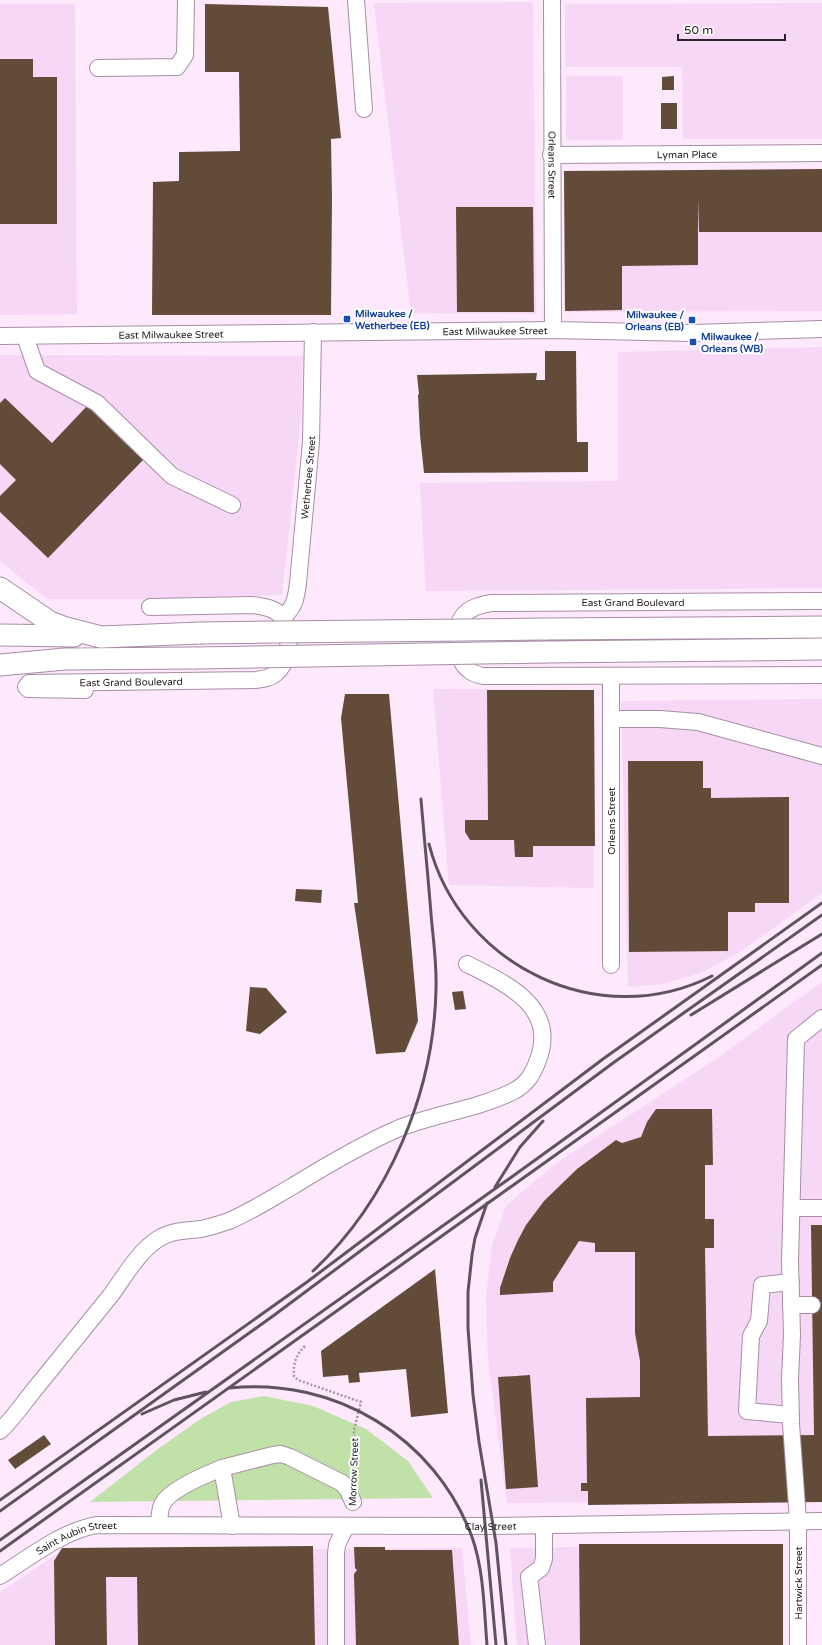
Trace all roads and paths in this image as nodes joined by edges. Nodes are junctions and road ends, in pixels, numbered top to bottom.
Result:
1 (186, 0) edge
2 (356, 0) edge
3 (552, 0) edge
4 (98, 68) dead end
5 (364, 109) dead end
6 (822, 153) edge
7 (552, 155) junction
8 (553, 330) junction
9 (822, 330) edge
10 (313, 332) junction
11 (0, 336) edge
12 (26, 336) junction
13 (232, 505) dead end
14 (0, 588) edge
15 (822, 601) edge
16 (150, 607) dead end
17 (282, 617) junction
18 (822, 627) edge
19 (0, 635) edge
20 (101, 637) junction
21 (0, 649) edge
22 (822, 649) edge
23 (65, 659) junction
24 (0, 665) edge
25 (822, 675) edge
26 (611, 676) junction
27 (85, 690) dead end
28 (611, 719) junction
29 (822, 756) edge
30 (467, 964) dead end
31 (611, 965) dead end
32 (822, 1018) edge
33 (792, 1208) junction
34 (822, 1208) edge
35 (791, 1282) junction
36 (791, 1305) junction
37 (812, 1305) dead end
38 (305, 1346) dead end
39 (791, 1415) junction
40 (0, 1431) edge
41 (222, 1468) junction
42 (353, 1502) joint
43 (798, 1521) junction
44 (822, 1521) edge
45 (160, 1524) junction
46 (544, 1525) junction
47 (232, 1526) junction
48 (346, 1526) junction
49 (0, 1576) edge
50 (336, 1645) edge
51 (537, 1645) edge
52 (798, 1645) edge

1 - 4 street
2 - 5 street
3 - 7 street, Orleans Street
6 - 7 street, Lyman Place
7 - 8 street, Orleans Street
8 - 9 street, East Milwaukee Street
8 - 10 street, East Milwaukee Street
10 - 12 street, East Milwaukee Street
10 - 17 street, Wetherbee Street
11 - 12 street, East Milwaukee Street
12 - 13 street
14 - 20 main road
15 - 26 street, East Grand Boulevard
16 - 17 street
17 - 27 street, East Grand Boulevard
18 - 20 main road, bridge
19 - 20 main road
21 - 23 main road
22 - 23 main road, bridge
23 - 24 main road
25 - 26 street, East Grand Boulevard
26 - 28 street, Orleans Street
28 - 29 street
28 - 31 street, Orleans Street
30 - 40 street
32 - 33 street, Hartwick Street
33 - 34 street
33 - 35 street, Hartwick Street
35 - 36 street, Hartwick Street
35 - 39 street
36 - 37 street
36 - 39 street, Hartwick Street
38 - 42 path, Morrow Street
39 - 43 street, Hartwick Street
41 - 42 street
41 - 45 street
41 - 47 street
43 - 44 street, Clay Street
43 - 46 street, Clay Street
43 - 52 street, Hartwick Street
45 - 47 street, Clay Street
45 - 49 street, Saint Aubin Street
46 - 48 street, Clay Street
46 - 51 street
47 - 48 street, Clay Street
48 - 50 street

